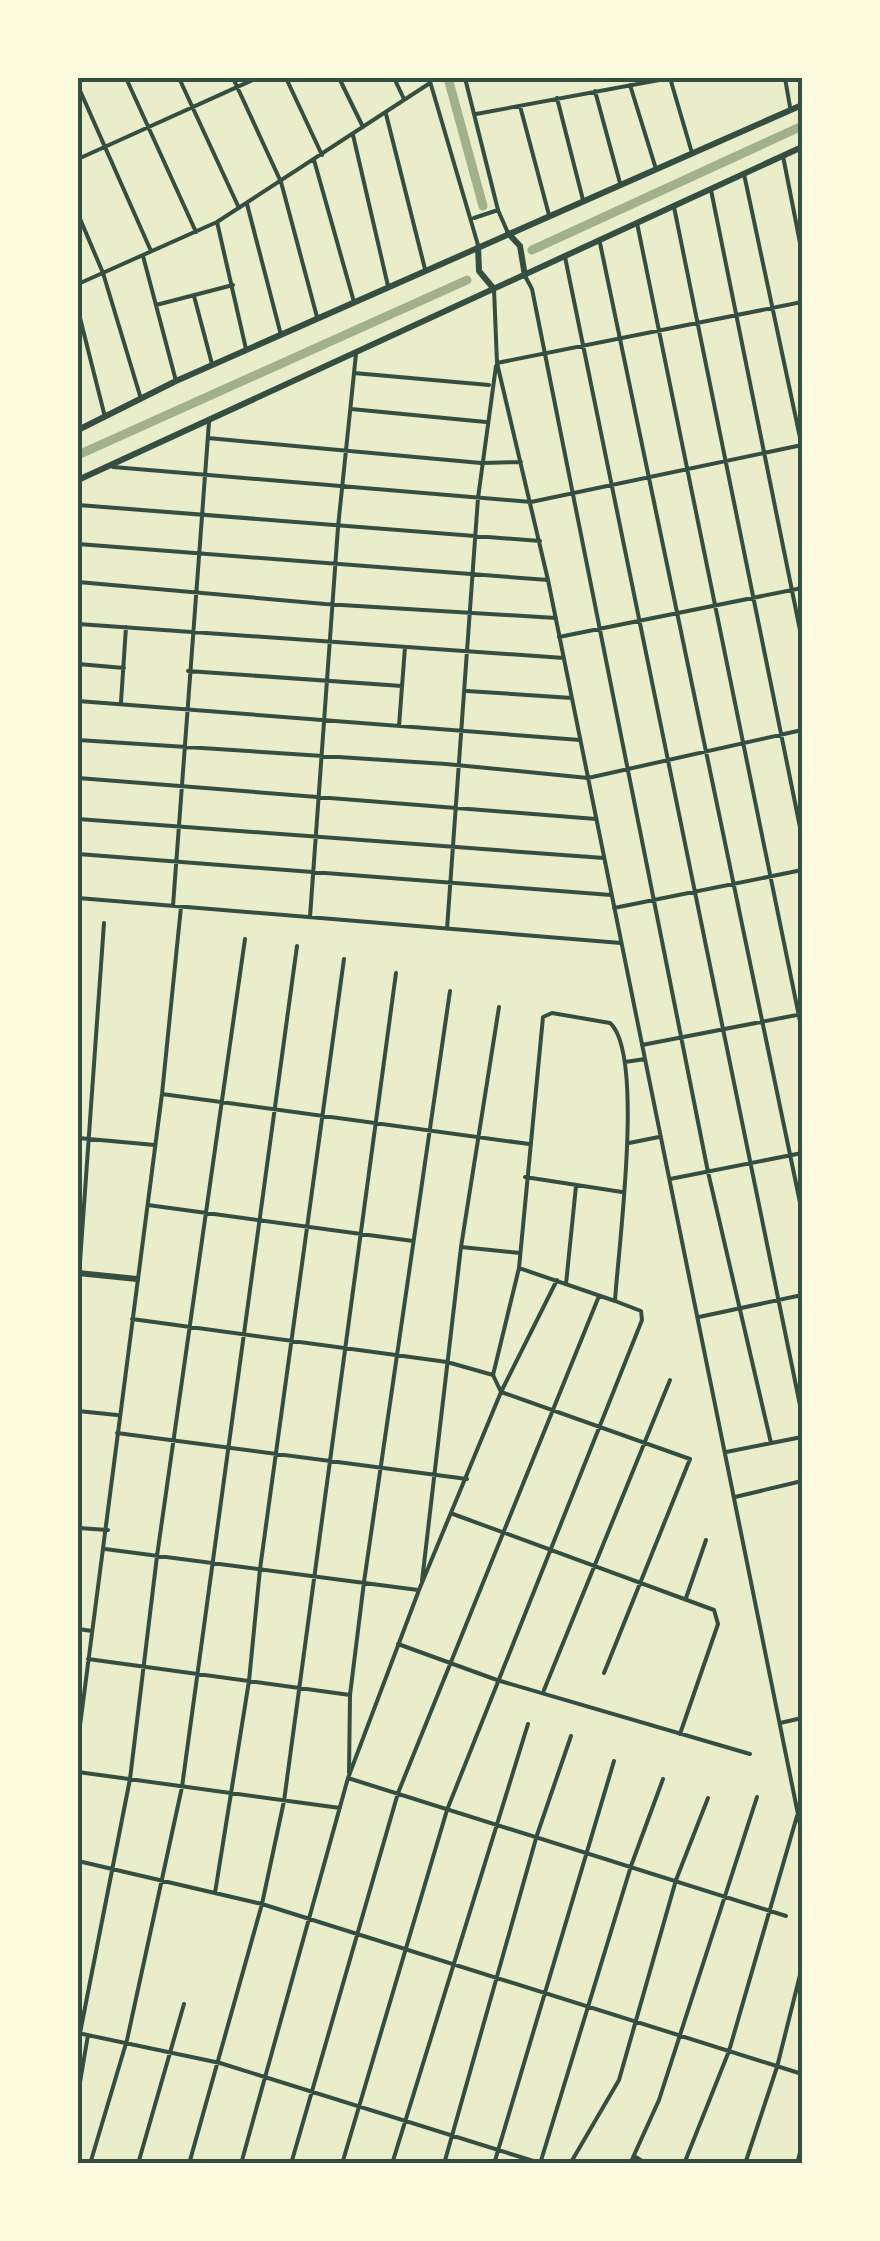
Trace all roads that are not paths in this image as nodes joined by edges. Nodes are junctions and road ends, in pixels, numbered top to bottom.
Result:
1 (126, 78) edge
2 (179, 78) edge
3 (232, 78) edge
4 (256, 78) edge
5 (286, 78) edge
6 (340, 78) edge
7 (394, 78) edge
8 (465, 78) edge
9 (670, 78) edge
10 (784, 78) edge
11 (430, 80) edge
12 (643, 80) edge
13 (630, 85) junction
14 (78, 86) edge
15 (237, 86) junction
16 (595, 91) junction
17 (556, 98) junction
18 (404, 99) junction
19 (802, 105) edge
20 (520, 106) junction
21 (192, 107) junction
22 (790, 110) junction
23 (385, 112) junction
24 (476, 114) junction
25 (148, 126) junction
26 (363, 127) junction
27 (352, 134) junction
28 (106, 146) junction
29 (802, 148) edge
30 (692, 153) junction
31 (322, 155) junction
32 (783, 156) junction
33 (78, 159) edge
34 (314, 160) junction
35 (656, 169) junction
36 (744, 174) junction
37 (281, 182) junction
38 (620, 184) junction
39 (711, 190) junction
40 (583, 200) junction
41 (246, 204) junction
42 (674, 207) junction
43 (239, 208) junction
44 (498, 210) junction
45 (78, 214) edge
46 (549, 215) junction
47 (474, 218) junction
48 (217, 222) junction
49 (637, 223) junction
50 (196, 233) junction
51 (508, 233) junction
52 (599, 241) junction
53 (478, 246) junction
54 (151, 252) junction
55 (802, 253) edge
56 (143, 256) junction
57 (566, 256) junction
58 (425, 269) junction
59 (103, 273) junction
60 (524, 276) junction
61 (78, 284) edge
62 (232, 286) junction
63 (388, 286) junction
64 (494, 289) junction
65 (194, 295) junction
66 (354, 302) junction
67 (802, 302) edge
68 (156, 305) junction
69 (773, 308) junction
70 (78, 310) edge
71 (736, 316) junction
72 (318, 318) junction
73 (698, 324) junction
74 (662, 331) junction
75 (281, 334) junction
76 (622, 339) junction
77 (584, 347) junction
78 (246, 350) junction
79 (356, 353) junction
80 (545, 354) junction
81 (497, 363) junction
82 (212, 364) junction
83 (354, 372) junction
84 (176, 381) junction
85 (490, 386) junction
86 (141, 399) junction
87 (351, 410) junction
88 (105, 417) junction
89 (209, 420) junction
90 (486, 422) junction
91 (78, 430) edge
92 (208, 438) junction
93 (802, 445) edge
94 (348, 448) junction
95 (762, 453) junction
96 (726, 461) junction
97 (521, 462) junction
98 (482, 463) junction
99 (108, 467) junction
100 (686, 470) junction
101 (650, 477) junction
102 (205, 478) junction
103 (78, 480) edge
104 (612, 484) junction
105 (345, 486) junction
106 (573, 493) junction
107 (478, 498) junction
108 (531, 502) junction
109 (78, 504) edge
110 (204, 518) junction
111 (338, 527) junction
112 (476, 537) junction
113 (540, 541) junction
114 (78, 544) edge
115 (199, 555) junction
116 (336, 564) junction
117 (474, 574) junction
118 (548, 580) junction
119 (78, 582) edge
120 (802, 588) edge
121 (791, 590) junction
122 (194, 592) junction
123 (752, 598) junction
124 (335, 604) junction
125 (717, 606) junction
126 (678, 614) junction
127 (470, 615) junction
128 (556, 618) junction
129 (641, 621) junction
130 (78, 624) edge
131 (126, 628) junction
132 (600, 630) junction
133 (192, 632) junction
134 (560, 637) junction
135 (802, 640) edge
136 (330, 642) junction
137 (406, 647) junction
138 (468, 652) junction
139 (564, 658) junction
140 (78, 664) edge
141 (124, 668) junction
142 (188, 672) junction
143 (330, 681) junction
144 (402, 686) junction
145 (465, 691) junction
146 (572, 698) junction
147 (78, 701) edge
148 (120, 705) junction
149 (185, 710) junction
150 (326, 720) junction
151 (399, 726) junction
152 (802, 730) edge
153 (462, 731) junction
154 (782, 734) junction
155 (78, 740) edge
156 (580, 740) junction
157 (744, 742) junction
158 (182, 748) junction
159 (707, 750) junction
160 (324, 757) junction
161 (668, 758) junction
162 (459, 766) junction
163 (627, 766) junction
164 (78, 778) edge
165 (588, 778) junction
166 (181, 787) junction
167 (320, 797) junction
168 (456, 808) junction
169 (78, 819) edge
170 (596, 819) junction
171 (180, 826) junction
172 (317, 836) junction
173 (802, 837) edge
174 (453, 846) junction
175 (78, 854) edge
176 (604, 858) junction
177 (176, 861) junction
178 (802, 870) edge
179 (314, 872) junction
180 (772, 876) junction
181 (450, 882) junction
182 (734, 884) junction
183 (695, 892) junction
184 (611, 895) junction
185 (78, 898) edge
186 (653, 900) junction
187 (173, 906) junction
188 (180, 906) junction
189 (614, 908) junction
190 (310, 917) junction
191 (104, 923) dead end
192 (447, 929) junction
193 (244, 939) dead end
194 (621, 943) junction
195 (297, 946) dead end
196 (344, 959) dead end
197 (396, 973) dead end
198 (450, 992) dead end
199 (500, 1007) dead end
200 (801, 1014) edge
201 (763, 1022) junction
202 (724, 1030) junction
203 (802, 1031) edge
204 (684, 1035) junction
205 (642, 1045) junction
206 (646, 1059) junction
207 (625, 1062) junction
208 (162, 1094) junction
209 (222, 1102) junction
210 (275, 1109) junction
211 (322, 1116) junction
212 (375, 1123) junction
213 (429, 1130) junction
214 (477, 1137) junction
215 (661, 1137) junction
216 (78, 1138) edge
217 (88, 1139) junction
218 (629, 1143) junction
219 (530, 1144) junction
220 (156, 1146) junction
221 (802, 1153) edge
222 (791, 1155) junction
223 (752, 1163) junction
224 (708, 1172) junction
225 (525, 1177) junction
226 (670, 1180) junction
227 (576, 1186) junction
228 (622, 1192) junction
229 (148, 1205) junction
230 (802, 1212) edge
231 (206, 1213) junction
232 (260, 1220) junction
233 (307, 1227) junction
234 (360, 1234) junction
235 (413, 1241) junction
236 (462, 1248) junction
237 (520, 1253) junction
238 (519, 1268) junction
239 (78, 1273) edge
240 (138, 1279) junction
241 (557, 1280) junction
242 (566, 1284) junction
243 (78, 1290) edge
244 (599, 1296) junction
245 (802, 1296) edge
246 (780, 1300) junction
247 (615, 1301) junction
248 (741, 1308) junction
249 (698, 1317) junction
250 (132, 1319) junction
251 (190, 1327) junction
252 (245, 1334) junction
253 (291, 1341) junction
254 (344, 1348) junction
255 (397, 1355) junction
256 (447, 1362) junction
257 (493, 1375) junction
258 (670, 1380) dead end
259 (502, 1392) junction
260 (78, 1410) edge
261 (552, 1411) junction
262 (119, 1416) junction
263 (802, 1416) edge
264 (599, 1428) junction
265 (117, 1432) junction
266 (802, 1437) edge
267 (173, 1440) junction
268 (645, 1443) junction
269 (771, 1444) junction
270 (228, 1447) junction
271 (726, 1452) junction
272 (276, 1454) junction
273 (328, 1460) junction
274 (380, 1467) junction
275 (434, 1474) junction
276 (467, 1478) junction
277 (802, 1481) edge
278 (735, 1496) junction
279 (453, 1514) junction
280 (78, 1528) edge
281 (108, 1530) junction
282 (501, 1532) junction
283 (706, 1540) dead end
284 (548, 1548) junction
285 (105, 1549) junction
286 (157, 1556) junction
287 (212, 1563) junction
288 (595, 1565) junction
289 (260, 1569) junction
290 (312, 1576) junction
291 (640, 1581) junction
292 (364, 1582) junction
293 (420, 1588) junction
294 (686, 1598) junction
295 (78, 1629) edge
296 (92, 1631) junction
297 (398, 1644) junction
298 (88, 1659) junction
299 (450, 1662) junction
300 (146, 1666) junction
301 (195, 1673) junction
302 (604, 1673) dead end
303 (497, 1680) junction
304 (249, 1681) junction
305 (300, 1688) junction
306 (544, 1690) junction
307 (350, 1695) junction
308 (802, 1718) edge
309 (780, 1723) junction
310 (528, 1724) dead end
311 (680, 1734) junction
312 (571, 1736) dead end
313 (78, 1742) edge
314 (750, 1754) dead end
315 (614, 1760) dead end
316 (78, 1772) edge
317 (348, 1778) junction
318 (130, 1779) junction
319 (663, 1779) dead end
320 (182, 1787) junction
321 (232, 1793) junction
322 (398, 1793) junction
323 (758, 1797) dead end
324 (708, 1798) dead end
325 (284, 1801) junction
326 (341, 1809) junction
327 (447, 1810) junction
328 (798, 1812) junction
329 (493, 1825) junction
330 (802, 1834) edge
331 (537, 1835) junction
332 (584, 1850) junction
333 (78, 1861) edge
334 (631, 1866) junction
335 (112, 1869) junction
336 (162, 1880) junction
337 (676, 1880) junction
338 (214, 1893) junction
339 (726, 1896) junction
340 (262, 1904) junction
341 (771, 1911) junction
342 (786, 1916) dead end
343 (310, 1919) junction
344 (358, 1934) junction
345 (404, 1949) junction
346 (452, 1964) junction
347 (802, 1966) edge
348 (496, 1977) junction
349 (542, 1992) junction
350 (184, 2004) dead end
351 (589, 2008) junction
352 (636, 2022) junction
353 (79, 2033) edge
354 (88, 2035) junction
355 (681, 2036) junction
356 (127, 2040) junction
357 (170, 2051) junction
358 (729, 2052) junction
359 (220, 2063) junction
360 (777, 2067) junction
361 (802, 2074) edge
362 (267, 2078) junction
363 (78, 2094) edge
364 (312, 2094) junction
365 (358, 2109) junction
366 (403, 2122) junction
367 (451, 2138) junction
368 (802, 2146) edge
369 (497, 2150) junction
370 (634, 2156) junction
371 (78, 2160) edge
372 (541, 2163) edge
373 (89, 2164) edge
374 (138, 2164) edge
375 (189, 2164) edge
376 (241, 2164) edge
377 (291, 2164) edge
378 (342, 2164) edge
379 (392, 2164) edge
380 (444, 2164) edge
381 (494, 2164) edge
382 (570, 2164) edge
383 (630, 2164) edge
384 (647, 2164) edge
385 (684, 2164) edge
386 (745, 2164) edge
387 (797, 2164) edge

1 - 25 street
2 - 21 street
3 - 15 street
4 - 15 street
5 - 31 street
6 - 26 street
7 - 18 street
8 - 24 street
9 - 12 street
9 - 30 street
10 - 22 street
11 - 18 street
11 - 47 street
12 - 13 street
13 - 16 street
13 - 35 street
14 - 28 street
15 - 21 street
15 - 37 street
16 - 17 street
16 - 38 street
17 - 20 street
17 - 40 street
18 - 23 street
19 - 22 main road
20 - 24 street
20 - 46 street
21 - 25 street
21 - 43 street
22 - 30 main road
23 - 26 street
23 - 58 street
24 - 44 street
25 - 28 street
25 - 50 street
26 - 27 street
27 - 31 street
27 - 63 street
28 - 33 street
28 - 54 street
29 - 32 main road
30 - 35 main road
31 - 34 street
32 - 36 main road
32 - 55 street
34 - 37 street
34 - 66 street
35 - 38 main road
36 - 39 main road
36 - 69 street
37 - 41 street
37 - 72 street
38 - 40 main road
39 - 42 main road
39 - 71 street
40 - 46 main road
41 - 43 street
41 - 75 street
42 - 49 main road
42 - 73 street
43 - 48 street
44 - 47 street
44 - 51 street
45 - 59 street
46 - 51 main road
47 - 53 street
48 - 50 street
48 - 62 street
49 - 52 main road
49 - 74 street
50 - 54 street
51 - 53 main road
51 - 60 main road
52 - 57 main road
52 - 76 street
53 - 58 main road
53 - 64 main road
54 - 56 street
56 - 59 street
56 - 68 street
57 - 60 main road
57 - 77 street
58 - 63 main road
59 - 61 street
59 - 86 street
60 - 64 main road
60 - 80 street
62 - 65 street
62 - 78 street
63 - 66 main road
64 - 79 main road
64 - 81 street
65 - 68 street
65 - 82 street
66 - 72 main road
67 - 69 street
68 - 84 street
69 - 71 street
69 - 93 street
70 - 88 street
71 - 73 street
71 - 95 street
72 - 75 main road
73 - 74 street
73 - 96 street
74 - 76 street
74 - 100 street
75 - 78 main road
76 - 77 street
76 - 101 street
77 - 80 street
77 - 104 street
78 - 82 main road
79 - 83 street
79 - 89 main road
80 - 81 street
80 - 106 street
81 - 85 street
81 - 97 street
82 - 84 main road
83 - 85 street
83 - 87 street
84 - 86 main road
85 - 90 street
86 - 88 main road
87 - 90 street
87 - 94 street
88 - 91 main road
89 - 92 street
89 - 99 main road
90 - 98 street
92 - 94 street
92 - 102 street
93 - 95 street
94 - 98 street
94 - 105 street
95 - 96 street
95 - 121 street
96 - 100 street
96 - 123 street
97 - 98 street
97 - 108 street
98 - 107 street
99 - 102 street
99 - 103 main road
100 - 101 street
100 - 125 street
101 - 104 street
101 - 126 street
102 - 105 street
102 - 110 street
104 - 106 street
104 - 129 street
105 - 107 street
105 - 111 street
106 - 108 street
106 - 132 street
107 - 108 street
107 - 112 street
108 - 113 street
109 - 110 street
110 - 111 street
110 - 115 street
111 - 112 street
111 - 116 street
112 - 113 street
112 - 117 street
113 - 118 street
114 - 115 street
115 - 116 street
115 - 122 street
116 - 117 street
116 - 124 street
117 - 118 street
117 - 127 street
118 - 128 street
119 - 122 street
120 - 121 street
121 - 123 street
121 - 135 street
122 - 124 street
122 - 133 street
123 - 125 street
123 - 154 street
124 - 127 street
124 - 136 street
125 - 126 street
125 - 157 street
126 - 129 street
126 - 159 street
127 - 128 street
127 - 138 street
128 - 134 street
129 - 132 street
129 - 161 street
130 - 131 street
131 - 133 street
131 - 141 street
132 - 134 street
132 - 163 street
133 - 136 street
133 - 142 street
134 - 139 street
136 - 137 street
136 - 143 street
137 - 138 street
137 - 144 street
138 - 139 street
138 - 145 street
139 - 146 street
140 - 141 street
141 - 148 street
142 - 143 street
142 - 149 street
143 - 144 street
143 - 150 street
144 - 151 street
145 - 146 street
145 - 153 street
146 - 156 street
147 - 148 street
148 - 149 street
149 - 150 street
149 - 158 street
150 - 151 street
150 - 160 street
151 - 153 street
152 - 154 street
153 - 156 street
153 - 162 street
154 - 157 street
154 - 173 street
155 - 158 street
156 - 165 street
157 - 159 street
157 - 180 street
158 - 160 street
158 - 166 street
159 - 161 street
159 - 182 street
160 - 162 street
160 - 167 street
161 - 163 street
161 - 183 street
162 - 165 street
162 - 168 street
163 - 165 street
163 - 186 street
164 - 166 street
165 - 170 street
166 - 167 street
166 - 171 street
167 - 168 street
167 - 172 street
168 - 170 street
168 - 174 street
169 - 171 street
170 - 176 street
171 - 172 street
171 - 177 street
172 - 174 street
172 - 179 street
174 - 176 street
174 - 181 street
175 - 177 street
176 - 184 street
177 - 179 street
177 - 187 street
178 - 180 street
179 - 181 street
179 - 190 street
180 - 182 street
180 - 200 street
181 - 184 street
181 - 192 street
182 - 183 street
182 - 201 street
183 - 186 street
183 - 202 street
184 - 189 street
185 - 187 street
186 - 189 street
186 - 204 street
187 - 188 street
188 - 190 street
188 - 208 street
189 - 194 street
190 - 192 street
191 - 217 street
192 - 194 street
193 - 209 street
194 - 205 street
195 - 210 street
196 - 211 street
197 - 212 street
198 - 213 street
199 - 214 street
200 - 201 street
200 - 203 street
201 - 202 street
201 - 222 street
202 - 204 street
202 - 223 street
204 - 205 street
204 - 224 street
205 - 206 street
206 - 207 street
206 - 215 street
207 - 218 street
207 - 219 street
208 - 209 street
208 - 220 street
209 - 210 street
209 - 231 street
210 - 211 street
210 - 232 street
211 - 212 street
211 - 233 street
212 - 213 street
212 - 234 street
213 - 214 street
213 - 235 street
214 - 219 street
214 - 236 street
215 - 218 street
215 - 226 street
216 - 217 street
217 - 220 street
217 - 239 street
218 - 228 street
219 - 225 street
220 - 229 street
221 - 222 street
222 - 223 street
222 - 230 street
223 - 224 street
223 - 246 street
224 - 226 street
224 - 248 street
225 - 227 street
225 - 237 street
226 - 249 street
227 - 228 street
227 - 242 street
228 - 247 street
229 - 231 street
229 - 240 street
231 - 232 street
231 - 251 street
232 - 233 street
232 - 252 street
233 - 234 street
233 - 253 street
234 - 235 street
234 - 254 street
235 - 255 street
236 - 237 street
236 - 256 street
237 - 238 street
238 - 241 street
238 - 257 street
239 - 240 main road
239 - 243 street
240 - 250 street
241 - 242 street
241 - 259 street
242 - 244 street
244 - 247 street
244 - 261 street
245 - 246 street
246 - 248 street
246 - 263 street
247 - 264 street
248 - 249 street
248 - 269 street
249 - 271 street
250 - 251 street
250 - 262 street
251 - 252 street
251 - 267 street
252 - 253 street
252 - 270 street
253 - 254 street
253 - 272 street
254 - 255 street
254 - 273 street
255 - 256 street
255 - 274 street
256 - 257 street
256 - 275 street
257 - 259 street
258 - 268 street
259 - 261 street
259 - 276 street
260 - 262 street
261 - 264 street
261 - 282 street
262 - 265 street
264 - 268 street
264 - 284 street
265 - 267 street
265 - 281 street
266 - 269 street
267 - 270 street
267 - 286 street
268 - 288 street
268 - 291 street
269 - 271 street
270 - 272 street
270 - 287 street
271 - 278 street
272 - 273 street
272 - 289 street
273 - 274 street
273 - 290 street
274 - 275 street
274 - 292 street
275 - 276 street
275 - 293 street
276 - 279 street
277 - 278 street
278 - 309 street
279 - 282 street
279 - 293 street
280 - 281 street
281 - 285 street
282 - 284 street
282 - 299 street
283 - 294 street
284 - 288 street
284 - 303 street
285 - 286 street
285 - 296 street
286 - 287 street
286 - 300 street
287 - 289 street
287 - 301 street
288 - 291 street
288 - 306 street
289 - 290 street
289 - 304 street
290 - 292 street
290 - 305 street
291 - 294 street
291 - 302 street
292 - 293 street
292 - 307 street
293 - 297 street
294 - 311 street
295 - 296 street
296 - 298 street
297 - 299 street
297 - 317 street
298 - 300 street
298 - 313 street
299 - 303 street
299 - 322 street
300 - 301 street
300 - 318 street
301 - 304 street
301 - 320 street
303 - 306 street
303 - 327 street
304 - 305 street
304 - 321 street
305 - 307 street
305 - 325 street
306 - 311 street
307 - 317 street
308 - 309 street
309 - 328 street
310 - 329 street
311 - 314 street
312 - 331 street
315 - 332 street
316 - 318 street
317 - 322 street
317 - 326 street
318 - 320 street
318 - 335 street
319 - 334 street
320 - 321 street
320 - 336 street
321 - 325 street
321 - 338 street
322 - 327 street
322 - 344 street
323 - 339 street
324 - 337 street
325 - 326 street
325 - 340 street
326 - 343 street
327 - 329 street
327 - 345 street
328 - 330 street
328 - 341 street
329 - 331 street
329 - 346 street
331 - 332 street
331 - 348 street
332 - 334 street
332 - 349 street
333 - 335 street
334 - 337 street
334 - 351 street
335 - 336 street
335 - 353 street
336 - 338 street
336 - 356 street
337 - 339 street
337 - 352 street
338 - 340 street
339 - 341 street
339 - 355 street
340 - 343 street
340 - 359 street
341 - 342 street
341 - 358 street
343 - 344 street
343 - 362 street
344 - 345 street
344 - 364 street
345 - 346 street
345 - 365 street
346 - 348 street
346 - 366 street
347 - 360 street
348 - 349 street
348 - 367 street
349 - 351 street
349 - 369 street
350 - 357 street
351 - 352 street
351 - 372 street
352 - 355 street
352 - 382 street
353 - 354 street
354 - 356 street
354 - 363 street
355 - 358 street
355 - 370 street
356 - 357 street
356 - 373 street
357 - 359 street
357 - 374 street
358 - 360 street
358 - 385 street
359 - 362 street
359 - 375 street
360 - 361 street
360 - 386 street
362 - 364 street
362 - 376 street
364 - 365 street
364 - 377 street
365 - 366 street
365 - 378 street
366 - 367 street
366 - 379 street
367 - 369 street
367 - 380 street
368 - 387 street
369 - 372 street
369 - 381 street
370 - 383 street
370 - 384 street
371 - 373 street

